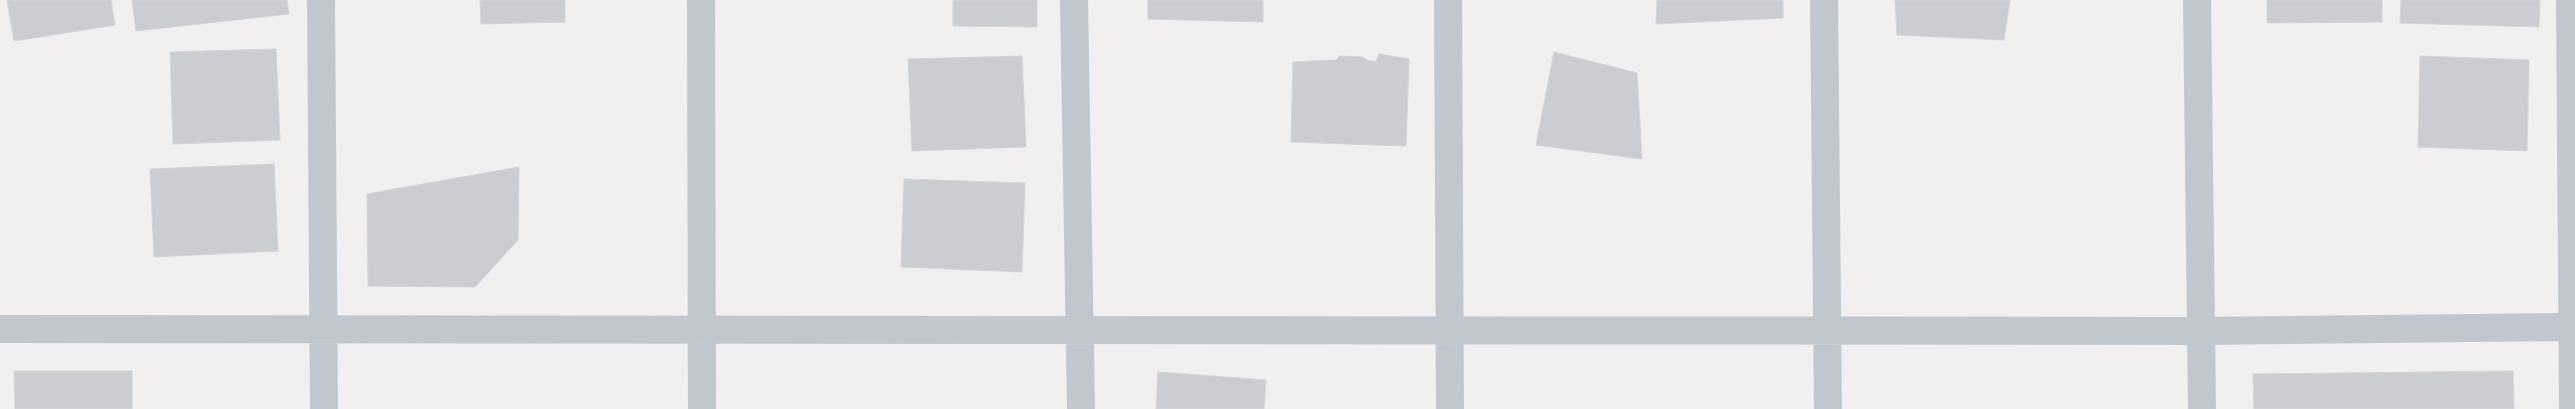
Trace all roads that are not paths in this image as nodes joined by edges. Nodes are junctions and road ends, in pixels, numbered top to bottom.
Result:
1 (321, 0) edge
2 (701, 0) edge
3 (1074, 0) edge
4 (1448, 0) edge
5 (1824, 0) edge
6 (2197, 0) edge
7 (2570, 0) edge
8 (2574, 327) edge
9 (702, 328) junction
10 (0, 329) edge
11 (1827, 329) junction
12 (1450, 330) junction
13 (323, 331) junction
14 (1079, 331) junction
15 (2201, 331) junction
16 (324, 409) edge
17 (702, 409) edge
18 (1081, 409) edge
19 (1450, 409) edge
20 (1828, 409) edge
21 (2202, 409) edge
22 (2573, 409) edge

1 - 13 street
2 - 9 street
3 - 14 street
4 - 12 street
5 - 11 street
6 - 15 street
7 - 8 street
8 - 15 street
8 - 22 street
9 - 13 street
9 - 14 street
9 - 17 street
10 - 13 street
11 - 12 street
11 - 15 street
11 - 20 street
12 - 14 street
12 - 19 street
13 - 16 street
14 - 18 street
15 - 21 street

